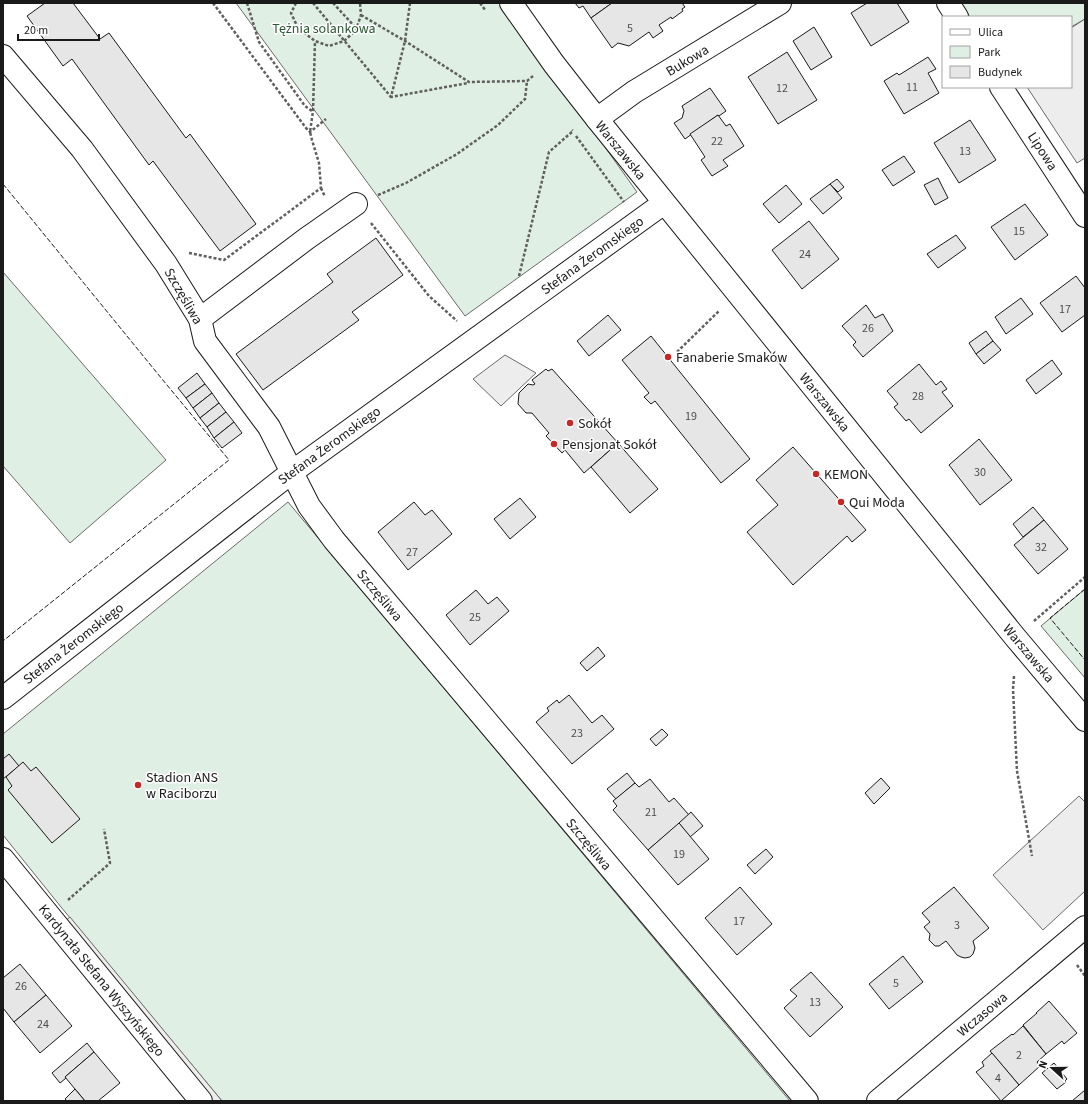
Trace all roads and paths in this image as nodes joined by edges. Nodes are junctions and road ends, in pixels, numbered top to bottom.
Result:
1 (213, 3) edge
2 (247, 3) edge
3 (296, 3) edge
4 (313, 3) edge
5 (333, 3) edge
6 (360, 3) edge
7 (410, 3) edge
8 (480, 3) edge
9 (511, 3) edge
10 (780, 3) edge
11 (948, 3) edge
12 (361, 15) junction
13 (489, 15) dead end
14 (956, 16) edge
15 (356, 28) junction
16 (314, 41) junction
17 (344, 41) junction
18 (405, 41) junction
19 (3, 56) edge
20 (554, 64) junction
21 (528, 70) dead end
22 (532, 77) junction
23 (527, 81) junction
24 (469, 82) junction
25 (1002, 88) edge
26 (391, 97) junction
27 (313, 111) junction
28 (326, 119) dead end
29 (597, 119) junction
30 (568, 125) dead end
31 (573, 131) junction
32 (310, 132) junction
33 (664, 203) junction
34 (356, 204) junction
35 (626, 206) dead end
36 (1085, 216) edge
37 (166, 264) junction
38 (518, 277) dead end
39 (737, 294) junction
40 (200, 319) junction
41 (462, 326) dead end
42 (677, 352) dead end
43 (292, 472) junction
44 (1085, 577) edge
45 (1015, 637) junction
46 (3, 698) edge
47 (1085, 720) edge
48 (104, 829) dead end
49 (1032, 856) dead end
50 (3, 859) edge
51 (50, 916) junction
52 (1085, 926) edge
53 (201, 1101) edge
54 (807, 1101) edge
55 (878, 1101) edge

1 - 32 path
2 - 27 path
3 - 16 path
4 - 17 path
5 - 15 path
6 - 12 path
7 - 18 path
8 - 13 path
9 - 20 street, Warszawska
10 - 29 street, Bukowa
11 - 14 street
12 - 15 path
12 - 18 path
15 - 17 path
16 - 17 path
16 - 27 path
17 - 26 path
18 - 24 path
18 - 26 path
19 - 37 street, Szczęśliwa
20 - 22 path
20 - 29 street, Warszawska
21 - 22 path
22 - 23 path
23 - 24 path
23 - 34 path
24 - 26 path
25 - 36 street, Lipowa
27 - 32 path
28 - 32 path
29 - 33 street, Warszawska
30 - 31 path
31 - 35 path
31 - 38 path
32 - 37 path
33 - 39 street, Warszawska
33 - 43 street, Stefana Żeromskiego
34 - 40 street
34 - 41 path
37 - 40 street, Szczęśliwa
39 - 42 path
39 - 45 street, Warszawska
40 - 43 street, Szczęśliwa
43 - 46 street, Stefana Żeromskiego
43 - 54 street, Szczęśliwa
44 - 45 path
45 - 47 street, Warszawska
45 - 49 path
48 - 51 path
50 - 51 street, Kardynała Stefana Wyszyńskiego
51 - 53 street, Kardynała Stefana Wyszyńskiego
52 - 55 street, Wczasowa

